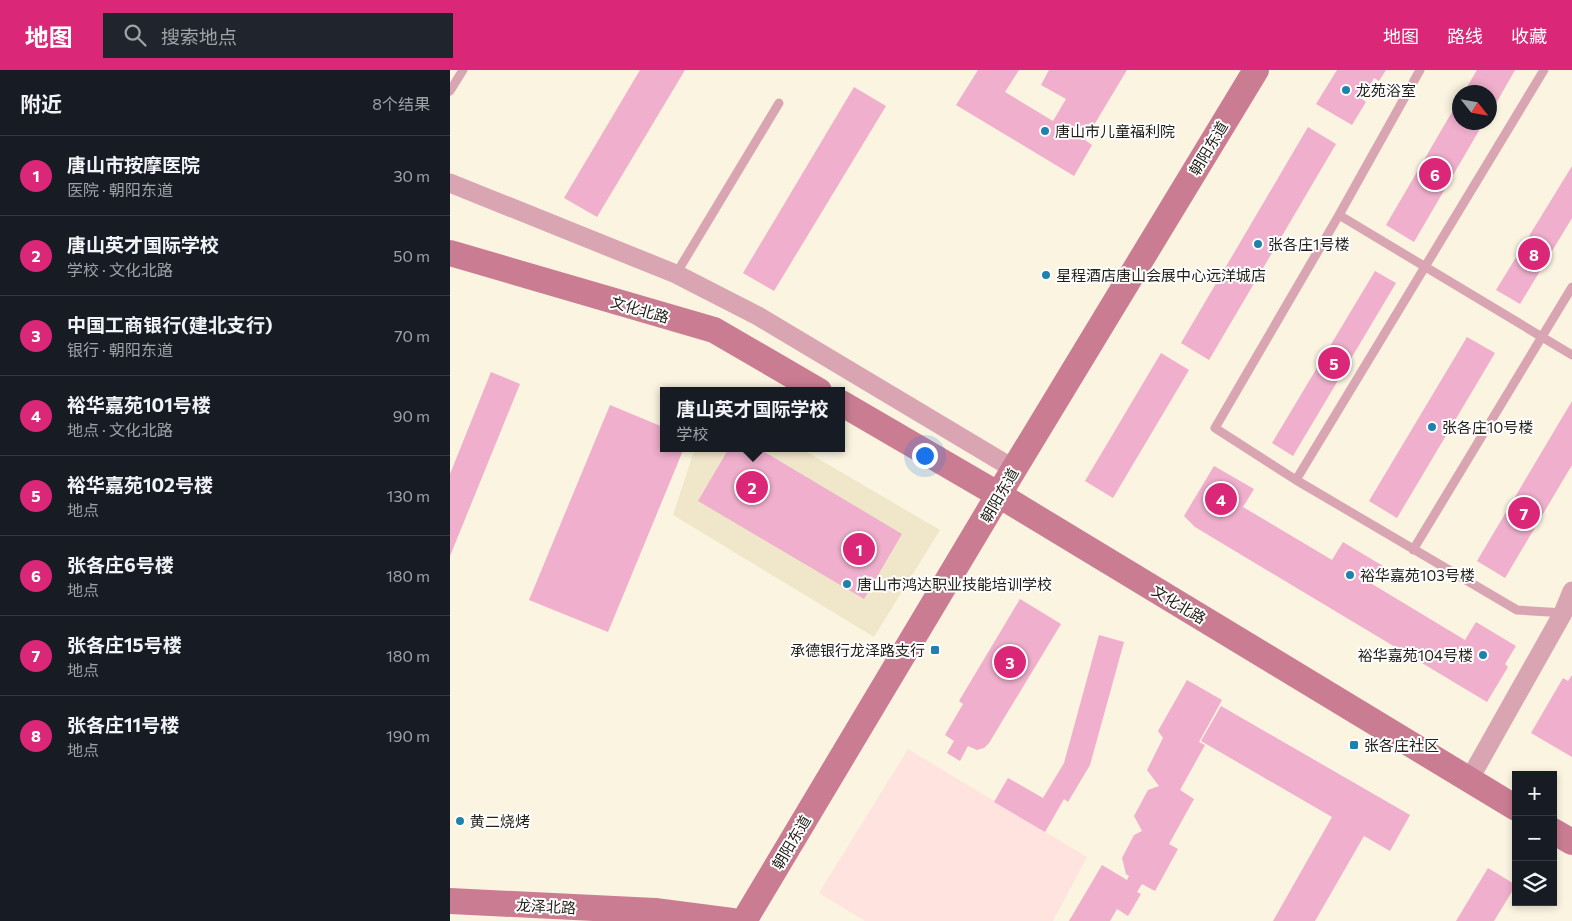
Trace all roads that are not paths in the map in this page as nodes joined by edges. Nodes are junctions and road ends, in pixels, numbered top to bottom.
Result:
1 (463, 70) edge
2 (1256, 70) edge
3 (1420, 70) edge
4 (1544, 70) edge
5 (450, 92) edge
6 (779, 103) dead end
7 (450, 183) edge
8 (1339, 215) junction
9 (450, 253) edge
10 (1425, 267) junction
11 (676, 274) junction
12 (1572, 287) edge
13 (1542, 337) junction
14 (1572, 355) edge
15 (812, 387) edge
16 (845, 405) edge
17 (1014, 469) junction
18 (1296, 480) junction
19 (999, 495) junction
20 (1413, 550) junction
21 (1572, 591) edge
22 (1568, 613) edge
23 (1469, 780) junction
24 (1512, 806) edge
25 (1557, 833) edge
26 (1572, 842) edge
27 (450, 901) edge
28 (732, 921) edge
29 (744, 921) edge

1 - 5 lane
2 - 17 main road, 朝阳东道
3 - 8 lane
4 - 10 lane
6 - 11 lane
7 - 11 street
8 - 10 lane
8 - 18 lane
9 - 15 main road, 文化北路
10 - 13 lane
10 - 18 lane
11 - 17 street
12 - 13 lane
13 - 14 lane
13 - 20 lane
16 - 19 main road, 文化北路
17 - 19 main road, 朝阳东道
18 - 20 lane
19 - 23 main road, 文化北路
19 - 29 main road, 朝阳东道
20 - 22 lane
21 - 22 street
22 - 23 street
23 - 24 main road, 文化北路
25 - 26 main road
27 - 28 main road, 龙泽北路

